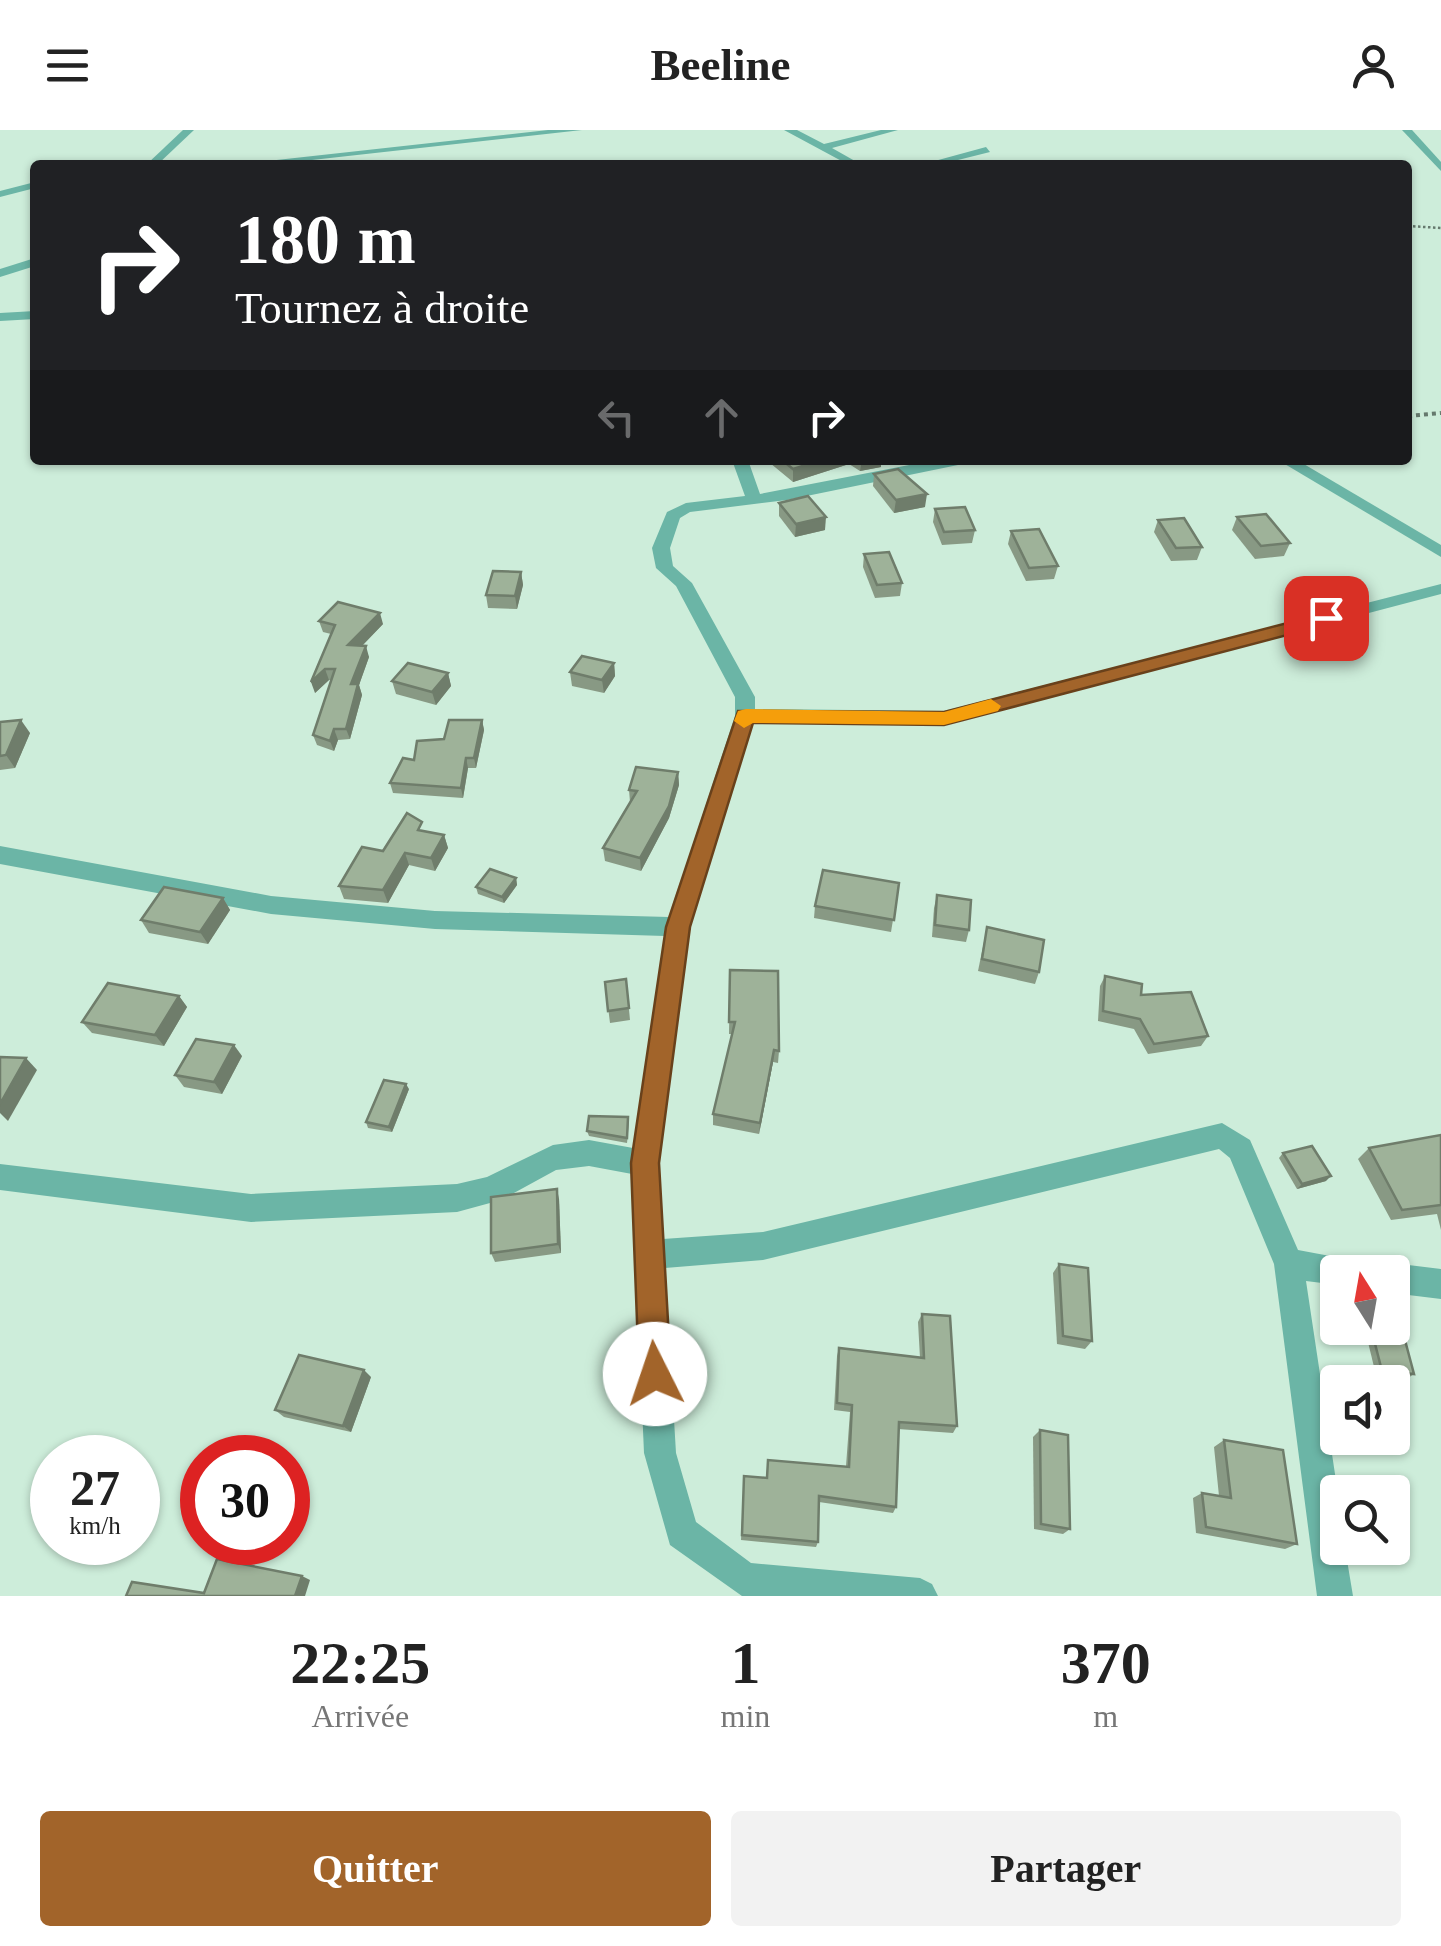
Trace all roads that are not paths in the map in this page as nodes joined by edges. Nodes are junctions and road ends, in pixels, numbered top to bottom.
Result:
1 (189, 130) edge
2 (577, 130) edge
3 (789, 130) edge
4 (893, 130) edge
5 (1407, 130) edge
6 (824, 148) junction
7 (986, 150) dead end
8 (156, 160) edge
9 (286, 160) edge
10 (848, 160) edge
11 (945, 160) edge
12 (1441, 168) edge
13 (30, 186) edge
14 (0, 191) edge
15 (30, 264) edge
16 (0, 273) edge
17 (30, 315) edge
18 (0, 317) edge
19 (742, 465) edge
20 (932, 465) edge
21 (1294, 465) edge
22 (754, 499) junction
23 (1441, 552) edge
24 (1441, 588) edge
25 (746, 716) junction
26 (0, 855) edge
27 (678, 927) junction
28 (645, 1163) junction
29 (0, 1176) edge
30 (647, 1255) junction
31 (1289, 1264) junction
32 (1320, 1268) edge
33 (1410, 1280) edge
34 (1441, 1284) edge
35 (920, 1596) edge
36 (1335, 1596) edge

1 - 8 street
2 - 9 street
3 - 6 street
4 - 6 street
5 - 12 street
6 - 10 street
7 - 11 street
13 - 14 street
15 - 16 street
17 - 18 street
19 - 22 street
20 - 22 street
21 - 23 street
22 - 25 street
24 - 25 street
25 - 27 street
26 - 27 street
27 - 28 street
28 - 29 street
28 - 30 street
30 - 31 street
30 - 35 street
31 - 32 street
31 - 36 street
33 - 34 street

